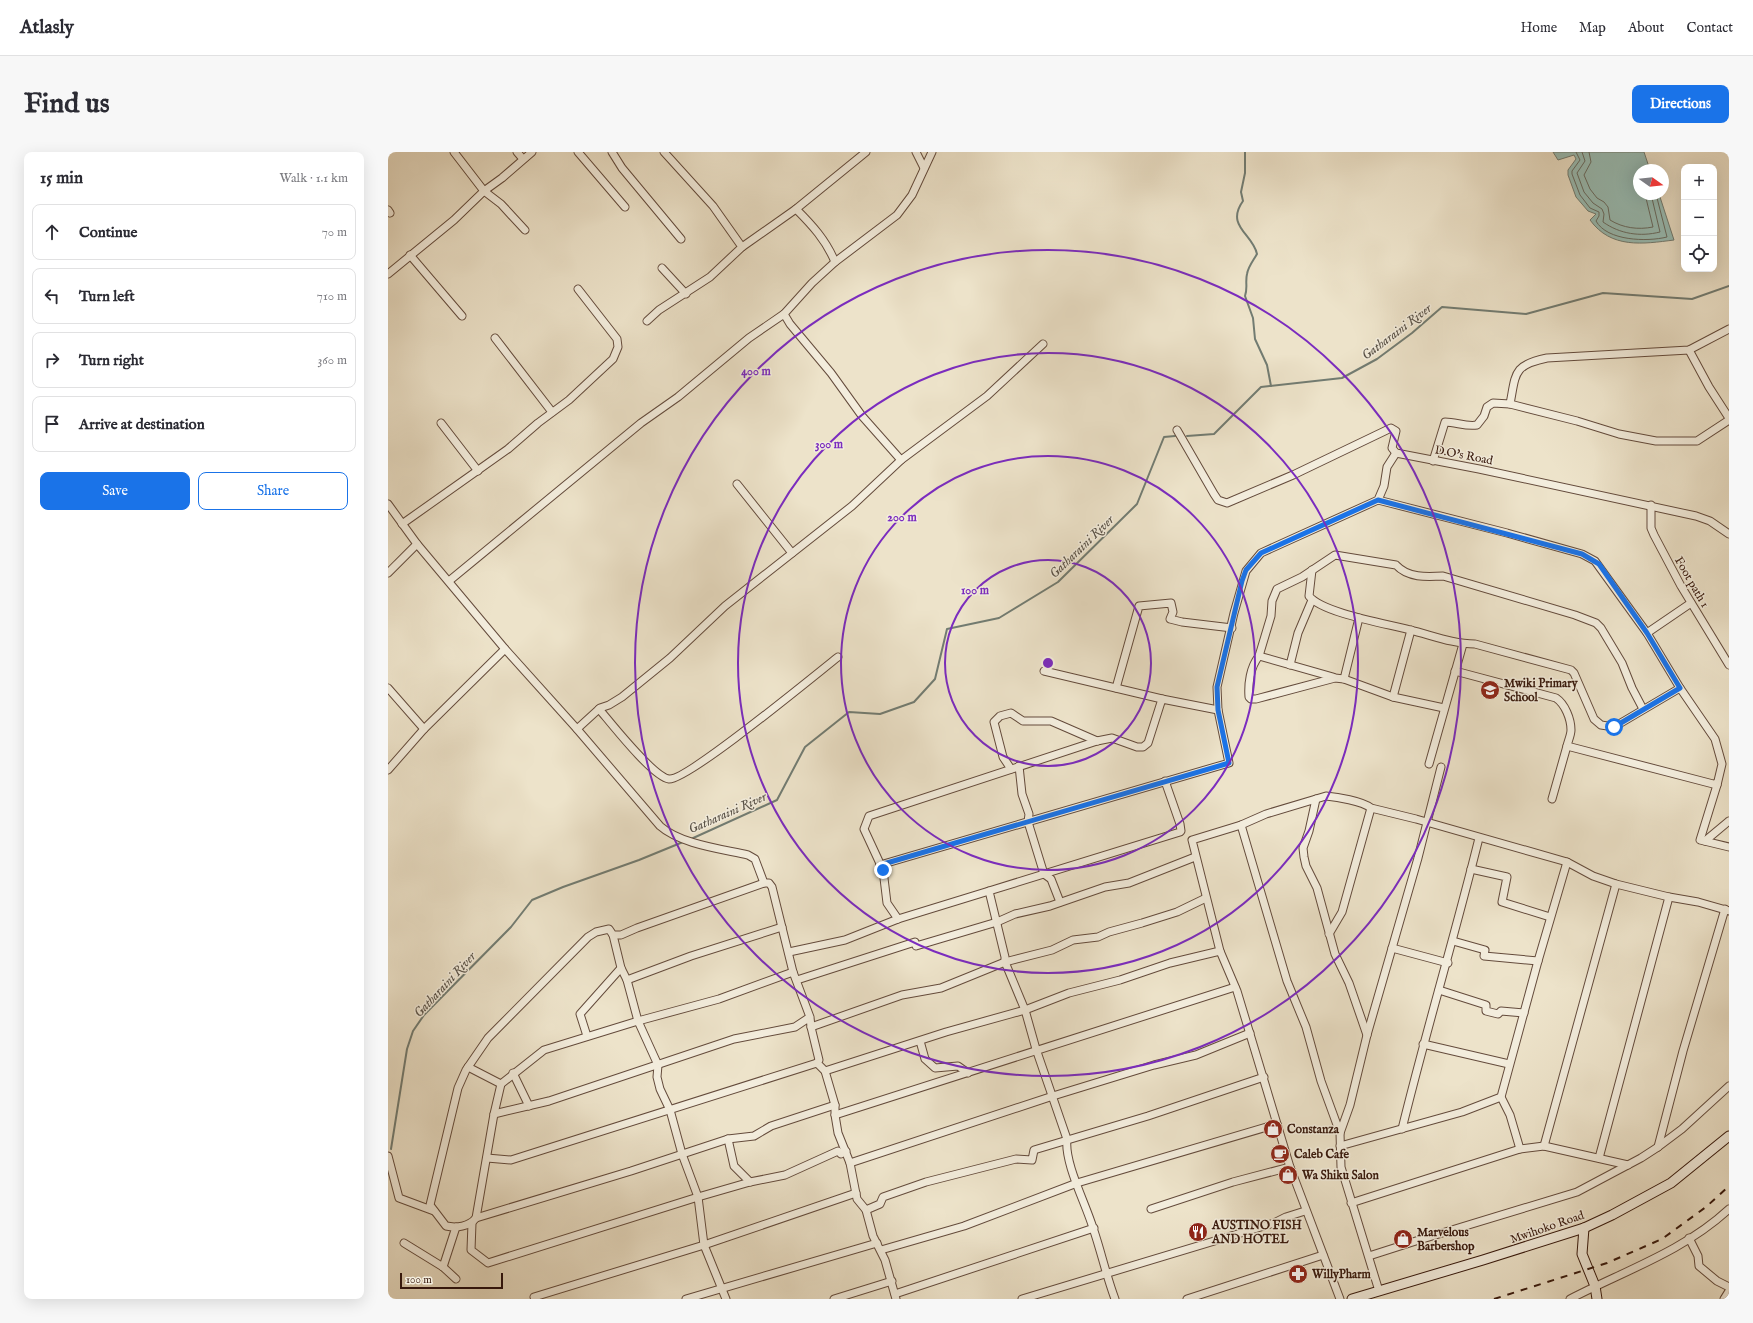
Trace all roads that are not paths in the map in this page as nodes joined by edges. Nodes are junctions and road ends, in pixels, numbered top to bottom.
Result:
1 (454, 152) edge
2 (517, 152) edge
3 (532, 152) edge
4 (578, 152) edge
5 (612, 152) edge
6 (664, 152) edge
7 (866, 152) edge
8 (916, 152) edge
9 (932, 152) edge
10 (523, 159) junction
11 (924, 168) junction
12 (484, 191) junction
13 (625, 207) dead end
14 (796, 209) junction
15 (525, 230) dead end
16 (681, 240) dead end
17 (742, 247) junction
18 (410, 255) junction
19 (835, 262) junction
20 (662, 268) dead end
21 (388, 274) edge
22 (578, 289) dead end
23 (686, 294) junction
24 (784, 314) junction
25 (462, 316) dead end
26 (647, 321) dead end
27 (1729, 329) edge
28 (495, 338) dead end
29 (1043, 344) dead end
30 (1689, 350) junction
31 (1510, 404) junction
32 (552, 412) junction
33 (1729, 419) edge
34 (441, 423) dead end
35 (1177, 430) dead end
36 (1396, 453) junction
37 (900, 460) junction
38 (1433, 461) junction
39 (478, 471) junction
40 (737, 484) dead end
41 (1378, 500) junction
42 (388, 504) edge
43 (1651, 505) junction
44 (402, 524) junction
45 (1729, 534) edge
46 (417, 544) junction
47 (792, 553) junction
48 (1312, 570) junction
49 (388, 573) edge
50 (449, 581) junction
51 (1312, 600) junction
52 (1691, 603) junction
53 (1359, 618) junction
54 (1232, 628) junction
55 (1411, 630) junction
56 (1647, 633) junction
57 (1463, 644) junction
58 (505, 649) junction
59 (1259, 656) junction
60 (838, 657) dead end
61 (1290, 665) junction
62 (1729, 665) edge
63 (1044, 671) dead end
64 (1455, 671) junction
65 (1335, 678) junction
66 (1344, 679) junction
67 (388, 688) edge
68 (1116, 688) junction
69 (1680, 688) junction
70 (1393, 697) junction
71 (1162, 699) junction
72 (1444, 708) junction
73 (598, 709) junction
74 (1643, 709) junction
75 (1218, 710) junction
76 (424, 729) junction
77 (577, 729) junction
78 (1097, 741) junction
79 (1567, 746) junction
80 (1429, 764) dead end
81 (1019, 766) junction
82 (1441, 767) dead end
83 (1011, 769) junction
84 (388, 770) edge
85 (1166, 781) junction
86 (1717, 785) junction
87 (1316, 799) junction
88 (1552, 799) dead end
89 (1371, 808) junction
90 (1028, 822) junction
91 (1427, 822) junction
92 (1729, 822) edge
93 (1241, 825) junction
94 (1479, 838) junction
95 (1705, 841) junction
96 (1729, 847) edge
97 (1195, 857) junction
98 (1567, 862) junction
99 (880, 865) junction
100 (1471, 869) junction
101 (1044, 874) junction
102 (764, 883) junction
103 (1616, 884) junction
104 (990, 891) junction
105 (1669, 897) junction
106 (1206, 898) junction
107 (1060, 902) junction
108 (1727, 910) edge
109 (1550, 917) junction
110 (898, 919) junction
111 (997, 922) junction
112 (782, 927) junction
113 (1329, 934) junction
114 (613, 935) junction
115 (1453, 941) junction
116 (1392, 948) junction
117 (1220, 951) junction
118 (789, 952) junction
119 (1538, 961) junction
120 (1005, 962) junction
121 (1448, 963) junction
122 (621, 968) junction
123 (793, 972) junction
124 (627, 980) junction
125 (797, 980) junction
126 (1235, 987) junction
127 (1439, 990) junction
128 (1025, 1010) junction
129 (1524, 1013) junction
130 (810, 1017) junction
131 (638, 1021) junction
132 (810, 1027) junction
133 (1250, 1033) junction
134 (1367, 1035) junction
135 (587, 1036) junction
136 (920, 1041) junction
137 (1423, 1044) junction
138 (1036, 1049) junction
139 (817, 1063) junction
140 (1509, 1064) junction
141 (658, 1065) junction
142 (468, 1067) junction
143 (826, 1071) junction
144 (513, 1073) junction
145 (968, 1073) junction
146 (1264, 1077) junction
147 (501, 1084) junction
148 (1729, 1086) edge
149 (1053, 1096) junction
150 (1501, 1097) junction
151 (835, 1105) junction
152 (529, 1106) junction
153 (670, 1110) junction
154 (494, 1114) junction
155 (835, 1115) junction
156 (1278, 1124) junction
157 (1402, 1129) junction
158 (1340, 1133) junction
159 (1729, 1136) edge
160 (728, 1138) junction
161 (1066, 1139) junction
162 (1340, 1146) junction
163 (1544, 1146) junction
164 (1658, 1147) junction
165 (1520, 1149) junction
166 (846, 1151) junction
167 (682, 1154) junction
168 (388, 1156) edge
169 (488, 1158) junction
170 (1598, 1158) junction
171 (850, 1163) junction
172 (1628, 1165) junction
173 (1290, 1167) junction
174 (750, 1182) junction
175 (1077, 1183) junction
176 (856, 1193) junction
177 (698, 1197) junction
178 (1352, 1203) junction
179 (1151, 1209) dead end
180 (1729, 1209) edge
181 (866, 1210) junction
182 (434, 1211) junction
183 (1305, 1211) junction
184 (474, 1221) junction
185 (456, 1227) junction
186 (1094, 1228) junction
187 (1584, 1228) junction
188 (1689, 1238) junction
189 (404, 1243) dead end
190 (877, 1243) junction
191 (704, 1245) junction
192 (881, 1250) junction
193 (1322, 1255) junction
194 (1369, 1256) junction
195 (443, 1267) junction
196 (1106, 1273) junction
197 (456, 1279) dead end
198 (892, 1281) junction
199 (1595, 1286) junction
200 (1729, 1287) edge
201 (722, 1288) junction
202 (1379, 1291) junction
203 (1729, 1291) edge
204 (896, 1296) edge
205 (538, 1299) edge
206 (686, 1299) edge
207 (726, 1299) edge
208 (834, 1299) edge
209 (1022, 1299) edge
210 (1115, 1299) edge
211 (1187, 1299) edge
212 (1340, 1299) edge
213 (1352, 1299) edge
214 (1570, 1299) edge
215 (1597, 1299) edge
216 (1724, 1299) edge

1 - 12 street
2 - 10 street
3 - 10 street
4 - 13 street
5 - 16 street
6 - 17 street
7 - 14 street
8 - 11 street
9 - 11 street
10 - 12 street
11 - 19 street
12 - 15 street
12 - 18 street
14 - 17 street
14 - 19 street
17 - 23 street
18 - 21 street
18 - 25 street
19 - 24 street
20 - 23 street
22 - 32 street
23 - 26 street
24 - 37 street
24 - 50 street
27 - 30 street
28 - 32 street
29 - 37 street
30 - 31 street
30 - 33 street
31 - 33 street
31 - 38 street
32 - 39 street
34 - 39 street
35 - 36 street
36 - 38 street, D.O's Road
36 - 41 street
37 - 47 street
38 - 43 street, D.O's Road
39 - 44 street
40 - 47 street
41 - 54 street
41 - 56 street
42 - 44 street
43 - 45 street, D.O's Road
43 - 52 street, Foot path 1
44 - 46 street
46 - 49 street
46 - 50 street
47 - 73 street
48 - 51 street
48 - 59 street
48 - 74 street
50 - 58 street
51 - 53 street
51 - 61 street
52 - 56 street
52 - 62 street, Foot path 1
53 - 55 street
53 - 66 street
54 - 68 street
54 - 75 street
55 - 57 street
55 - 70 street
56 - 69 street
57 - 64 street
57 - 74 street
58 - 76 street
58 - 77 street
59 - 61 street
59 - 65 street
60 - 73 street
61 - 65 street
63 - 68 street
64 - 72 street
64 - 79 street
65 - 66 street
66 - 70 street
67 - 76 street
68 - 71 street
69 - 74 street
69 - 86 street
70 - 72 street
71 - 75 street
71 - 78 street
72 - 80 street
73 - 77 street
75 - 85 street
76 - 84 street
77 - 102 street
78 - 81 street
78 - 83 street
79 - 86 street
79 - 88 street
81 - 83 street
81 - 90 street
82 - 91 street
83 - 99 street
85 - 90 street
85 - 101 street
86 - 95 street
87 - 89 street
87 - 93 street
87 - 113 street
89 - 91 street
89 - 113 street
90 - 99 street
90 - 101 street
91 - 94 street
91 - 116 street
92 - 95 street
93 - 97 street
93 - 158 street
94 - 98 street
94 - 100 street
95 - 96 street
97 - 106 street
97 - 107 street
98 - 103 street
98 - 109 street
99 - 110 street
100 - 109 street
100 - 115 street
101 - 104 street
101 - 107 street
102 - 112 street
102 - 114 street
103 - 105 street
103 - 163 street
104 - 110 street
104 - 111 street
105 - 108 street
105 - 170 street
106 - 117 street
106 - 120 street
107 - 111 street
108 - 164 street
109 - 119 street
110 - 118 street
111 - 120 street
111 - 125 street
112 - 118 street
112 - 124 street
113 - 134 street
114 - 122 street
114 - 142 street
115 - 119 street
115 - 121 street
116 - 121 street
116 - 134 street
117 - 126 street
117 - 128 street
118 - 123 street
119 - 129 street
120 - 128 street
120 - 132 street
121 - 127 street
122 - 124 street
122 - 135 street
123 - 125 street
123 - 131 street
124 - 131 street
125 - 130 street
126 - 133 street
126 - 138 street
127 - 129 street
127 - 137 street
128 - 136 street
128 - 138 street
129 - 140 street
130 - 132 street
130 - 141 street
131 - 135 street
131 - 141 street
132 - 139 street
133 - 146 street
133 - 149 street
134 - 158 street
135 - 144 street
136 - 143 street
136 - 145 street
137 - 140 street
137 - 157 street
138 - 145 street
138 - 149 street
139 - 143 street
139 - 153 street
140 - 150 street
141 - 152 street
141 - 153 street
142 - 147 street
142 - 182 street
143 - 151 street
144 - 147 street
144 - 152 street
145 - 155 street
146 - 156 street
146 - 161 street
147 - 154 street
148 - 164 street
149 - 161 street
149 - 171 street
150 - 157 street
150 - 165 street
151 - 155 street
151 - 160 street
152 - 154 street
153 - 167 street
153 - 169 street
154 - 169 street
155 - 166 street
156 - 173 street
156 - 175 street
157 - 162 street
158 - 162 street
159 - 187 street, Mwihoko Road
160 - 167 street
160 - 174 street
161 - 175 street
161 - 181 street
162 - 178 street
163 - 165 street
163 - 170 street
164 - 172 street
165 - 178 street
166 - 171 street
166 - 174 street
167 - 177 street
167 - 184 street
168 - 182 street
169 - 184 street
170 - 172 street
171 - 176 street
172 - 194 street
173 - 179 street
173 - 183 street
174 - 177 street
175 - 186 street
175 - 192 street
176 - 181 street
176 - 191 street
177 - 184 street
177 - 191 street
178 - 194 street
180 - 188 street
181 - 190 street
182 - 185 street
183 - 193 street
183 - 196 street
184 - 185 street
185 - 195 street
186 - 196 street
186 - 204 street
187 - 199 street
187 - 202 street, Mwihoko Road
188 - 199 street
188 - 200 street
189 - 195 street
190 - 192 street
190 - 201 street
191 - 201 street
191 - 205 street
192 - 198 street
193 - 211 street
193 - 212 street
194 - 202 street
195 - 197 street
196 - 209 street
196 - 210 street
198 - 204 street
198 - 208 street
199 - 214 street
199 - 215 street
201 - 206 street
201 - 207 street
202 - 213 street, Mwihoko Road
203 - 216 street

